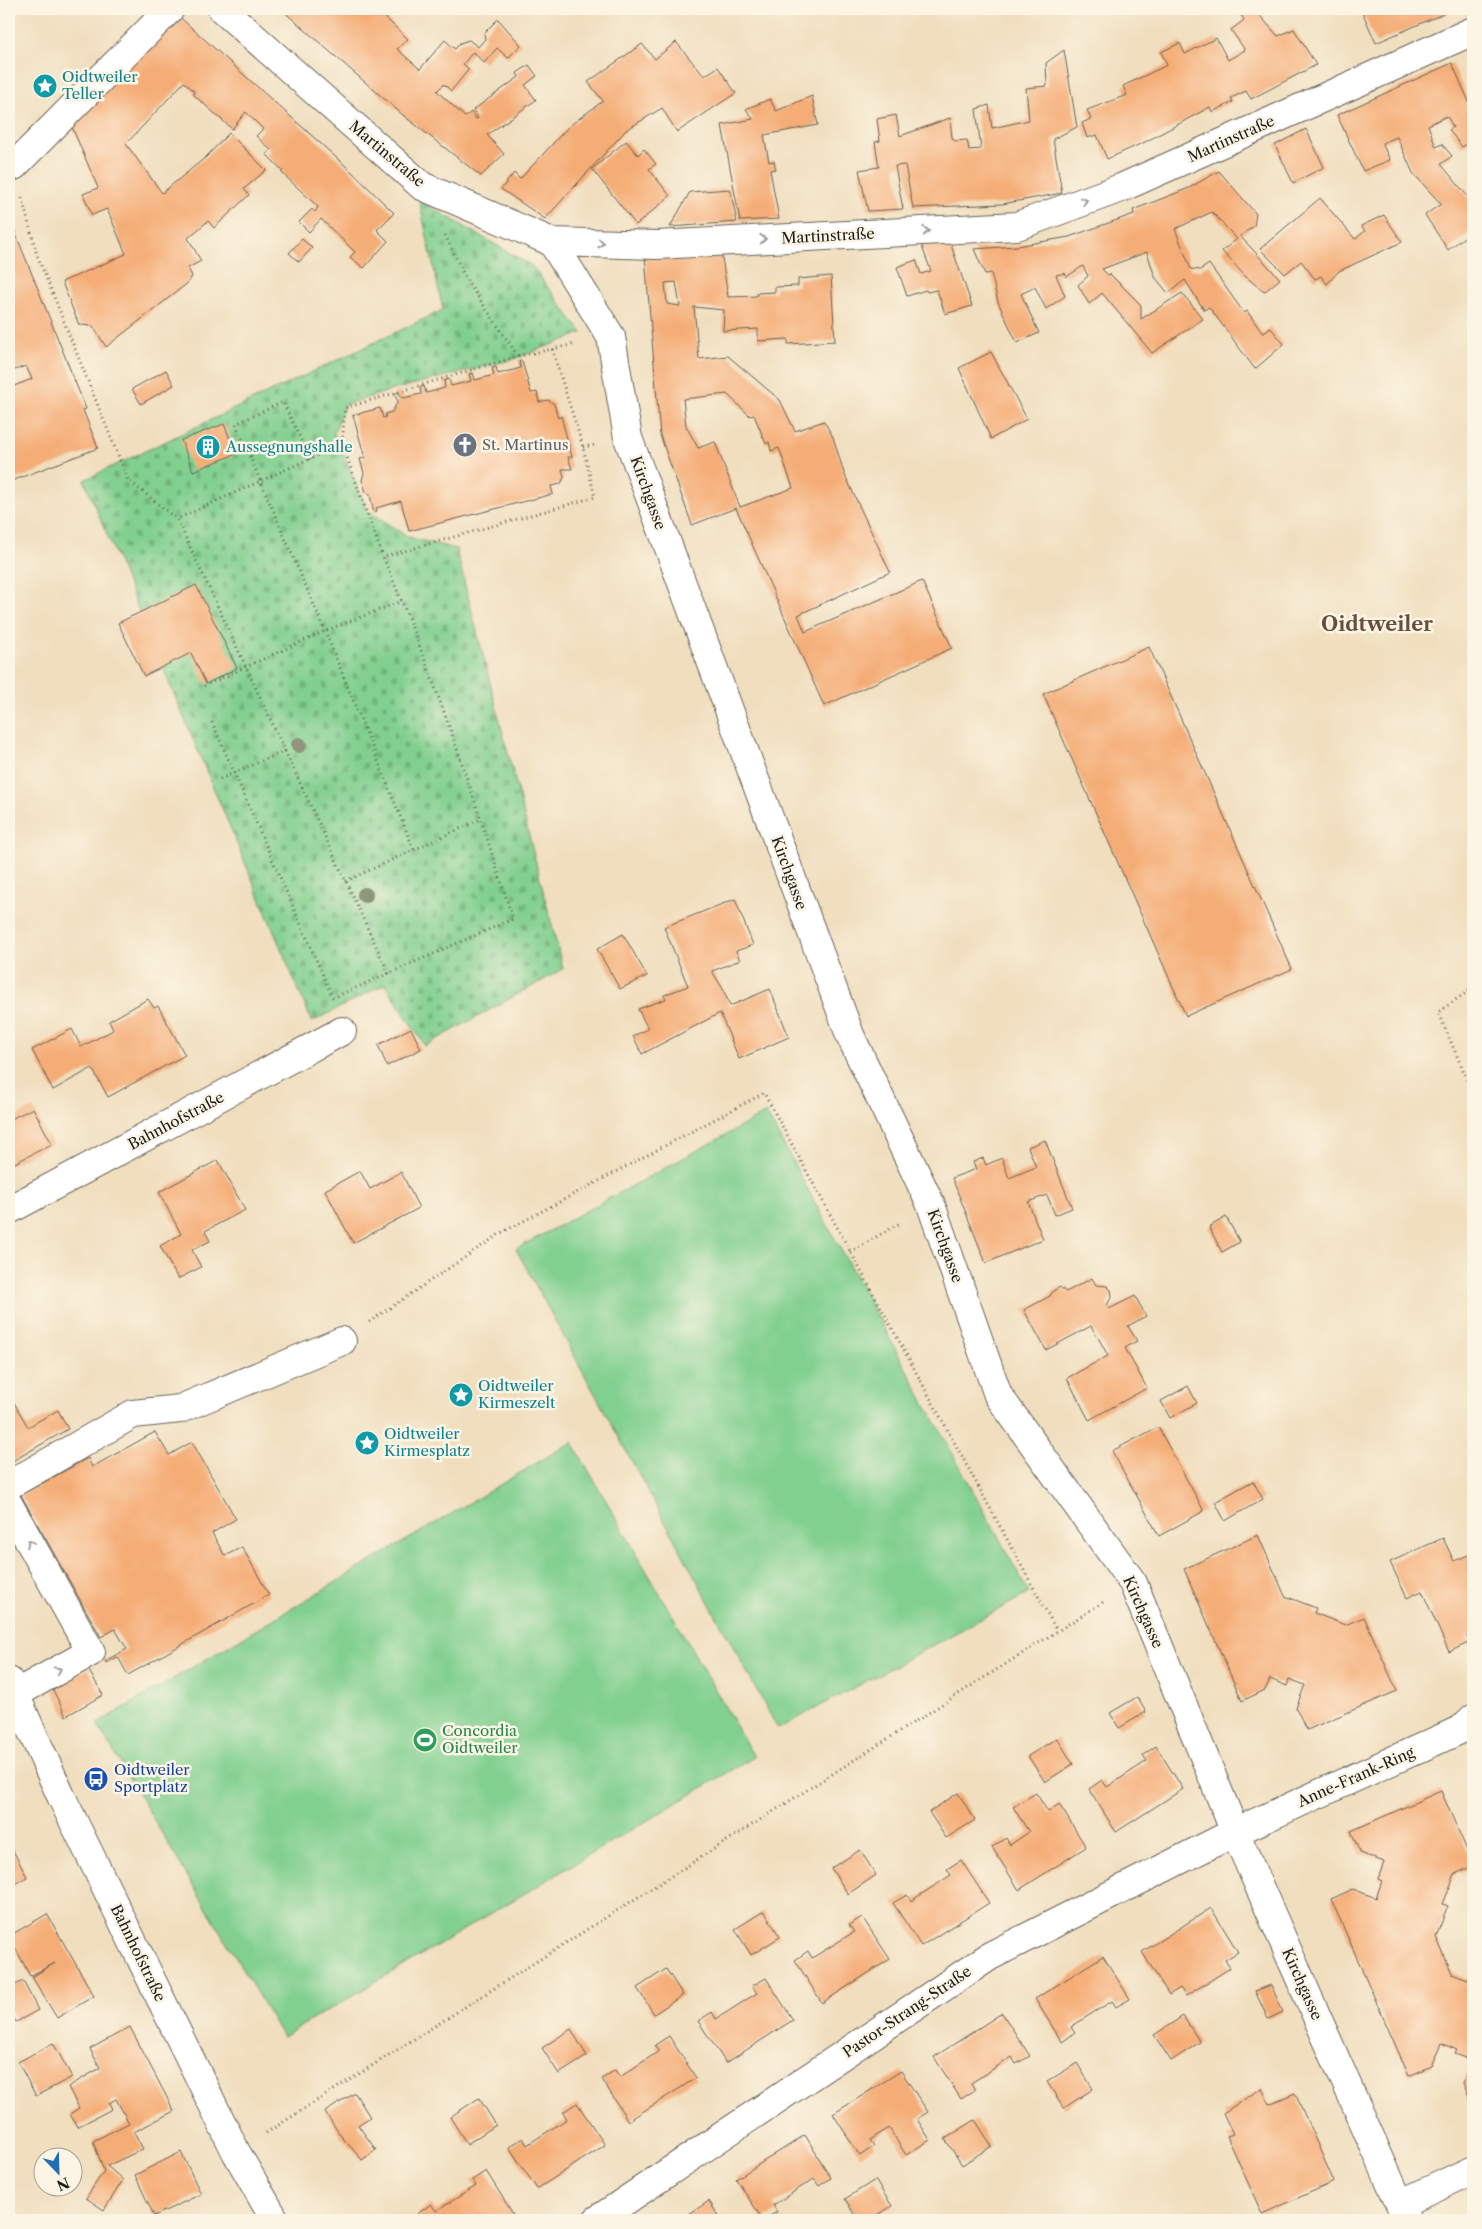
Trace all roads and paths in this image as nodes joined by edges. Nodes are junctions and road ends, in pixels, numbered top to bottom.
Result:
1 (170, 9) edge
2 (222, 9) edge
3 (1473, 31) edge
4 (14, 166) joint
5 (552, 242) junction
6 (466, 279) dead end
7 (518, 356) junction
8 (342, 444) junction
9 (310, 459) junction
10 (259, 482) junction
11 (177, 519) junction
12 (382, 556) junction
13 (402, 601) junction
14 (325, 631) junction
15 (246, 666) junction
16 (204, 686) dead end
17 (212, 722) dead end
18 (286, 751) junction
19 (234, 773) junction
20 (220, 779) dead end
21 (481, 819) junction
22 (414, 850) junction
23 (346, 881) junction
24 (389, 974) junction
25 (1473, 988) edge
26 (334, 998) junction
27 (326, 1002) dead end
28 (342, 1031) joint
29 (1473, 1093) edge
30 (930, 1205) junction
31 (9, 1210) edge
32 (850, 1252) junction
33 (342, 1340) joint
34 (9, 1485) edge
35 (9, 1505) edge
36 (1133, 1583) junction
37 (1057, 1631) junction
38 (12, 1687) edge
39 (1473, 1718) edge
40 (1234, 1832) junction
41 (236, 2152) junction
42 (1473, 2170) edge
43 (1403, 2212) edge
44 (275, 2220) edge
45 (597, 2220) edge

1 - 4 street
2 - 5 street, Martinstraße
5 -> 3 street, Martinstraße
4 - 11 path
5 - 30 street, Kirchgasse
6 - 7 path
7 - 8 path
7 - 12 path
8 - 9 path
8 - 12 path
9 - 10 path
9 - 10 path
10 - 11 path
10 - 14 path
11 - 15 path
12 - 13 path
13 - 14 path
13 - 21 path
14 - 15 path
14 - 22 path
15 - 16 path
15 - 18 path
17 - 19 path
18 - 19 path
18 - 23 path
19 - 20 path
19 - 26 path
21 - 22 path
21 - 24 path
22 - 23 path
23 - 24 path
24 - 26 path
25 - 29 path
26 - 27 path
26 - 28 path
28 - 31 street, Bahnhofstraße
30 - 32 path
30 - 36 street, Kirchgasse
32 - 33 path
32 - 37 path
33 - 34 street
38 -> 35 street
36 - 37 path
36 - 40 street, Kirchgasse
37 - 41 path
38 - 41 street, Bahnhofstraße
39 - 40 street, Anne-Frank-Ring
40 - 43 street, Kirchgasse
40 - 45 street, Pastor-Strang-Straße
41 - 44 street, Bahnhofstraße
42 - 43 street

